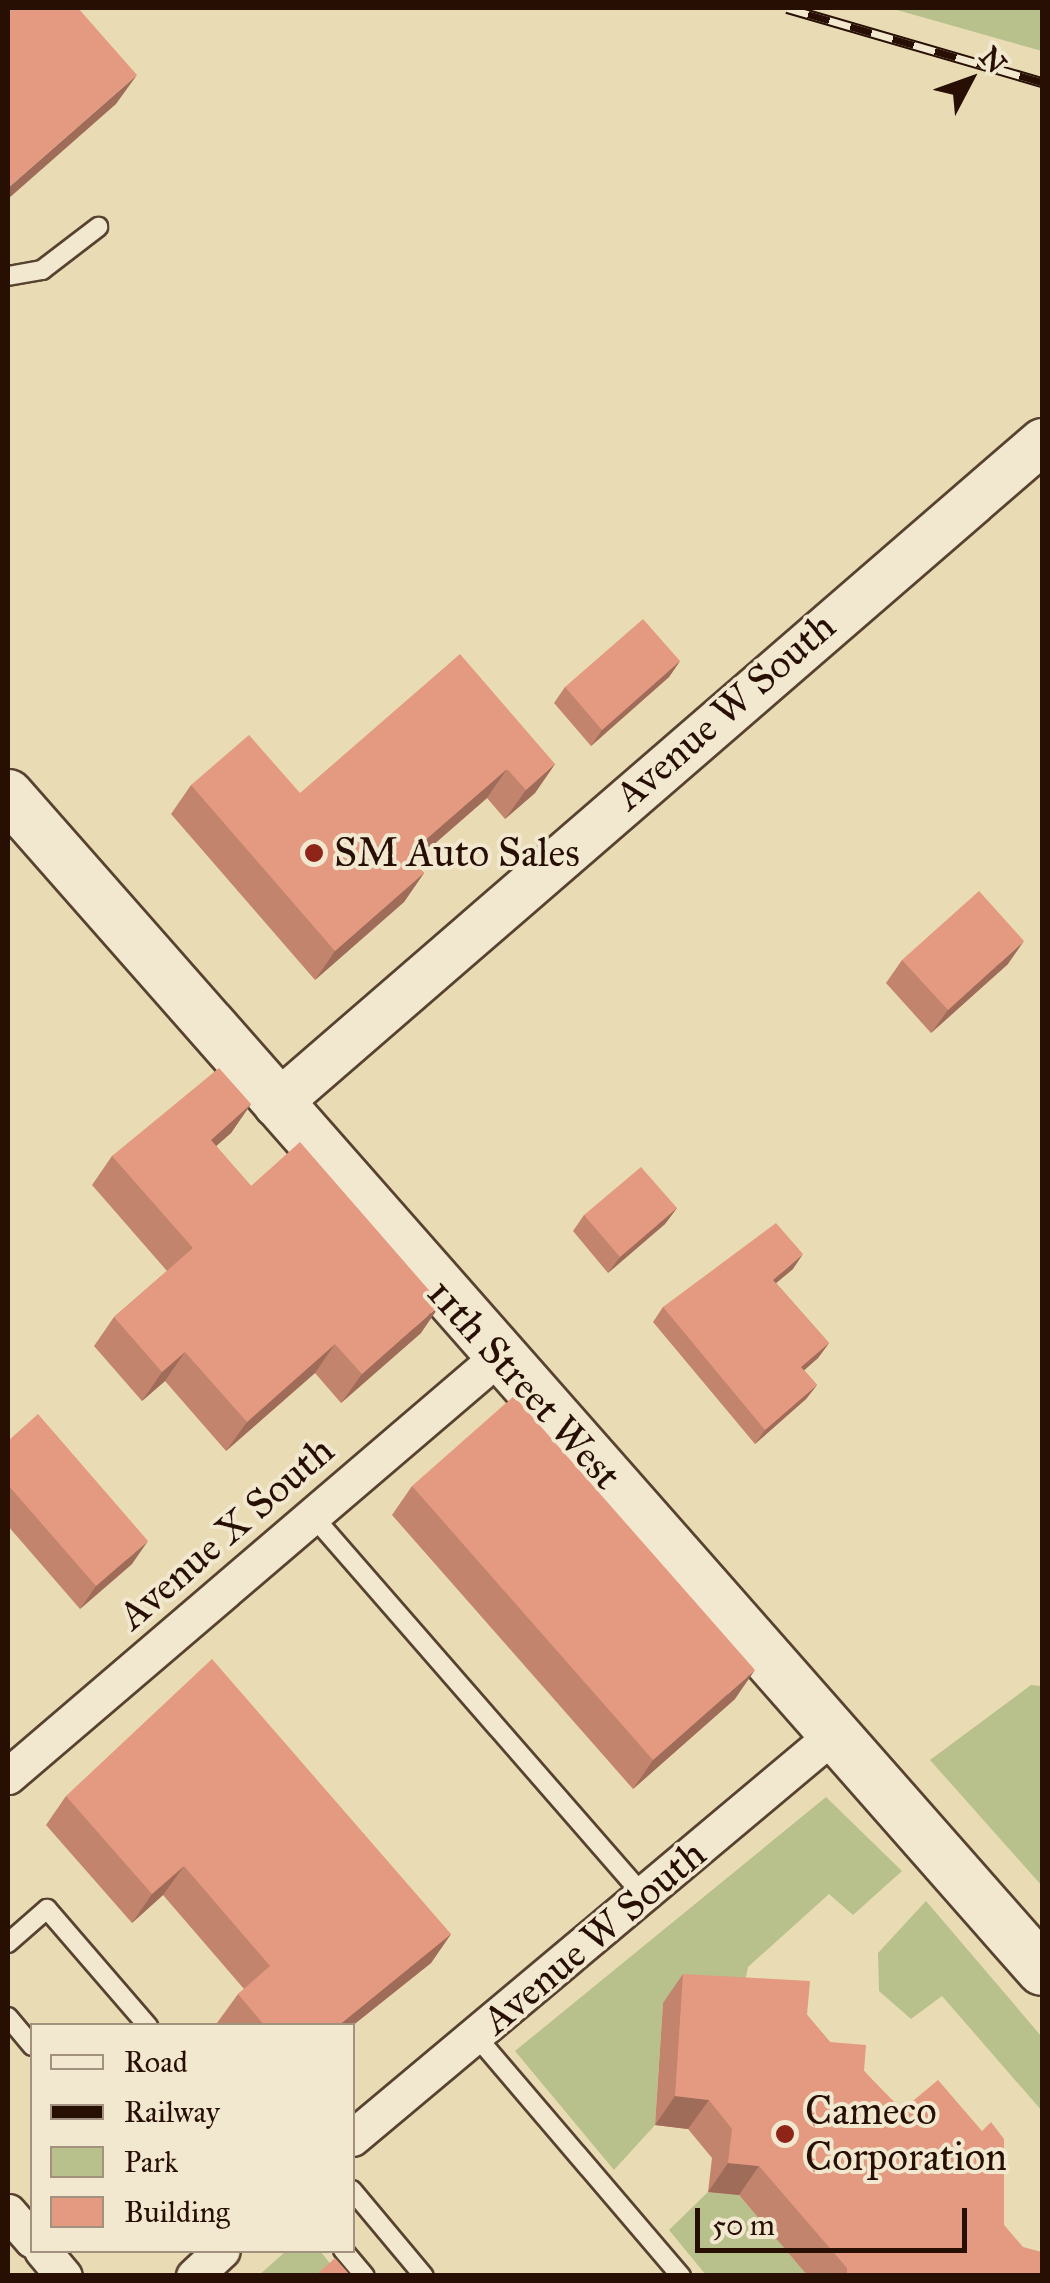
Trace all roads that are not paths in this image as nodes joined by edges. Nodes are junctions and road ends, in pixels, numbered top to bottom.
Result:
1 (98, 227) dead end
2 (8, 276) edge
3 (1042, 441) edge
4 (8, 795) edge
5 (276, 1104) junction
6 (500, 1356) junction
7 (312, 1515) junction
8 (834, 1734) junction
9 (8, 1776) edge
10 (644, 1896) junction
11 (8, 1943) edge
12 (1042, 1970) edge
13 (8, 2017) edge
14 (145, 2023) edge
15 (476, 2036) junction
16 (30, 2044) edge
17 (355, 2136) edge
18 (355, 2194) edge
19 (8, 2212) edge
20 (30, 2238) edge
21 (45, 2253) edge
22 (346, 2253) edge
23 (64, 2276) edge
24 (365, 2276) edge
25 (424, 2276) edge
26 (681, 2276) edge

1 - 2 lane
3 - 5 street, Avenue W South
4 - 5 main road, 11th Street West
5 - 6 main road, 11th Street West
6 - 7 street, Avenue X South
6 - 8 main road, 11th Street West
7 - 9 street, Avenue X South
7 - 10 lane
8 - 10 street, Avenue W South
8 - 12 main road, 11th Street West
10 - 15 street, Avenue W South
11 - 14 lane
13 - 16 lane
15 - 17 street, Avenue W South
15 - 26 lane
18 - 25 lane
19 - 20 street
21 - 23 street
22 - 24 lane

